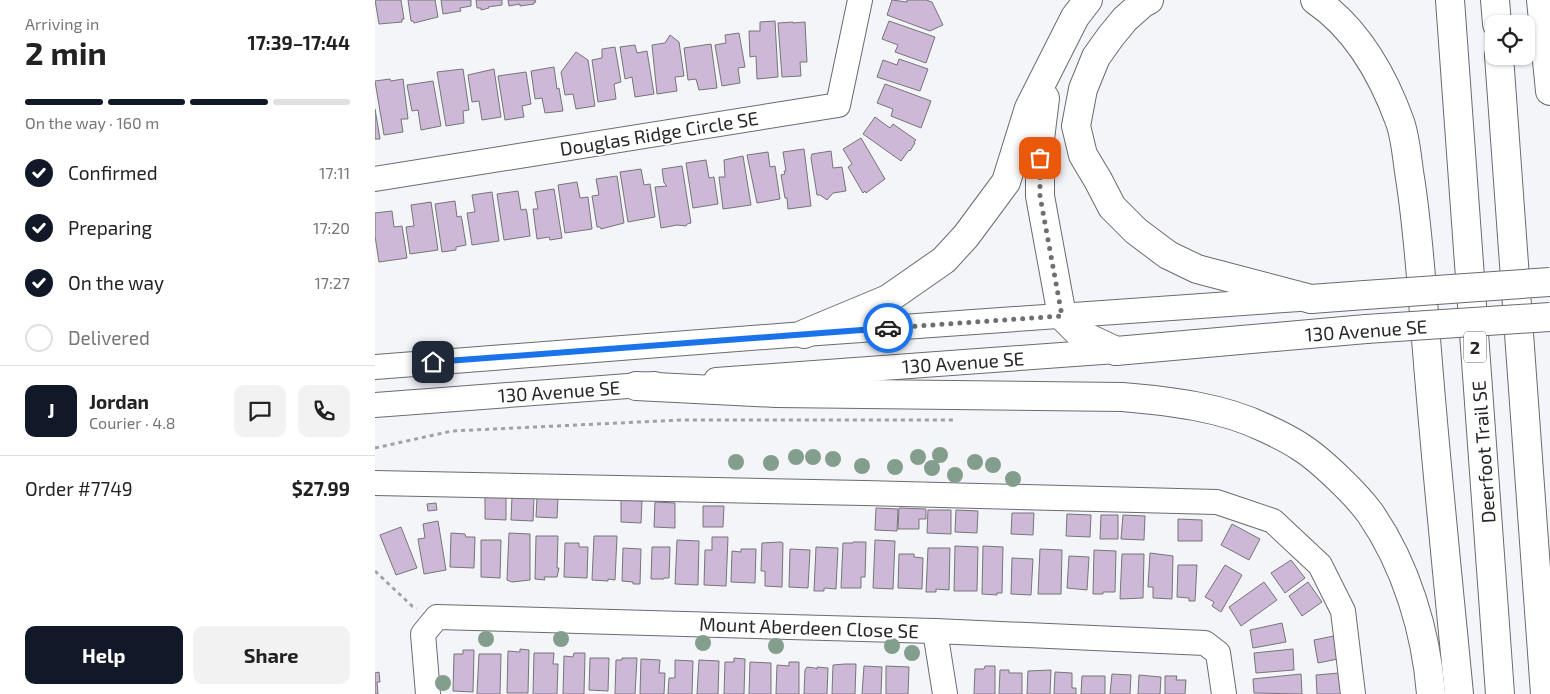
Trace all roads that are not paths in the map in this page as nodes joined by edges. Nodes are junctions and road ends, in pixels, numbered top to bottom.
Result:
1 (860, 0) edge
2 (1088, 0) edge
3 (1149, 0) edge
4 (1315, 0) edge
5 (1450, 0) edge
6 (1495, 0) edge
7 (1541, 0) edge
8 (1496, 15) edge
9 (1500, 65) edge
10 (1049, 67) junction
11 (1550, 91) edge
12 (375, 178) edge
13 (1550, 282) edge
14 (1311, 299) junction
15 (1062, 316) junction
16 (1550, 317) edge
17 (804, 334) junction
18 (1116, 351) junction
19 (375, 366) edge
20 (636, 386) junction
21 (375, 405) edge
22 (375, 483) edge
23 (935, 631) junction
24 (428, 694) edge
25 (945, 694) edge
26 (1224, 694) edge
27 (1353, 694) edge
28 (1431, 694) edge
29 (1459, 694) edge
30 (1500, 694) edge
31 (1545, 694) edge

1 - 12 street, Douglas Ridge Circle SE
2 - 10 main road
3 - 14 main road
4 - 29 main road
5 - 30 main road, Deerfoot Trail SE / 2
6 - 8 main road
7 - 11 main road
9 - 31 main road
10 - 15 main road
10 - 17 main road
13 - 14 main road, 130 Avenue SE, bridge
14 - 15 street, 130 Avenue SE
15 - 17 street, 130 Avenue SE
15 - 18 main road
16 - 18 main road, 130 Avenue SE, bridge
17 - 19 street, 130 Avenue SE
18 - 20 street, 130 Avenue SE
20 - 21 street, 130 Avenue SE
20 - 28 main road
22 - 27 street
23 - 24 street, Mount Aberdeen Close SE
23 - 25 street
23 - 26 street, Mount Aberdeen Close SE

